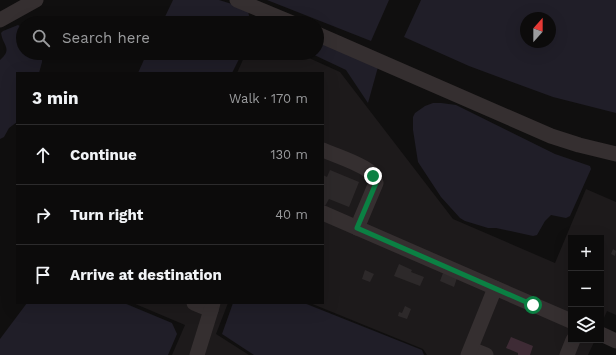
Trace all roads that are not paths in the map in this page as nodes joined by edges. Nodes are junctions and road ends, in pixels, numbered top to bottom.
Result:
1 (36, 0) edge
2 (237, 0) edge
3 (275, 16) edge
4 (0, 20) edge
5 (324, 37) edge
6 (324, 150) edge
7 (616, 154) edge
8 (324, 213) edge
9 (357, 228) junction
10 (495, 288) junction
11 (200, 304) edge
12 (212, 306) edge
13 (568, 320) edge
14 (604, 335) edge
15 (616, 340) edge
16 (572, 343) edge
17 (469, 352) edge
18 (197, 355) edge
19 (486, 355) edge
20 (567, 355) edge

1 - 4 street
2 - 3 street
5 - 7 street
6 - 9 street
8 - 9 street
9 - 10 street
10 - 13 street
10 - 17 street
11 - 12 street
12 - 18 street
14 - 15 street
16 - 20 street
17 - 19 street

